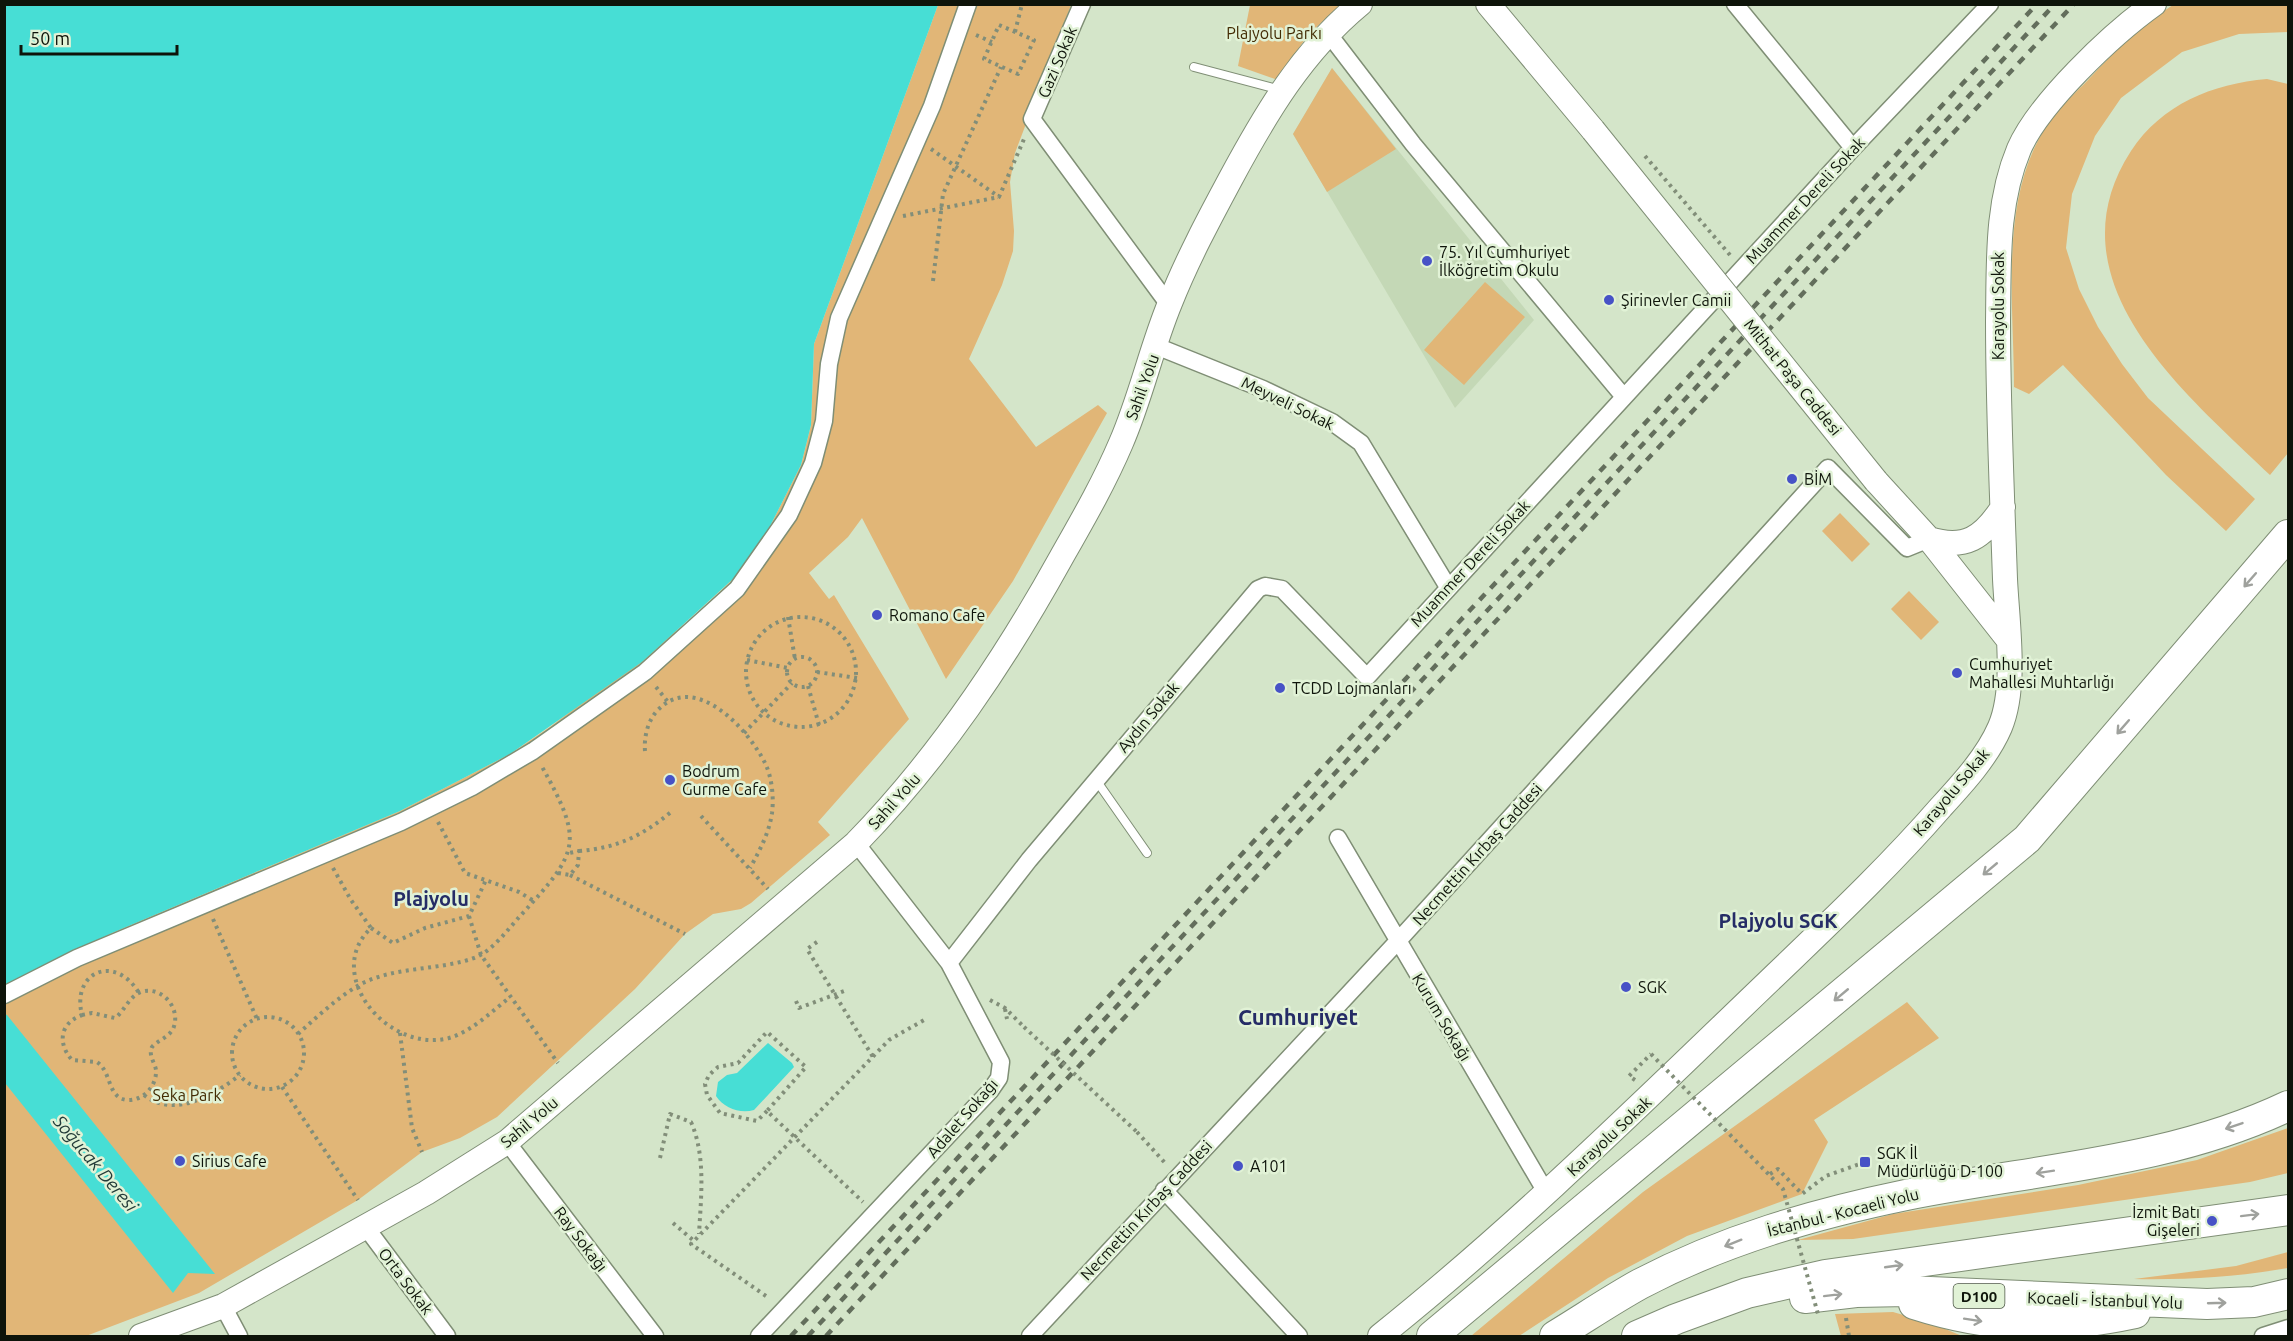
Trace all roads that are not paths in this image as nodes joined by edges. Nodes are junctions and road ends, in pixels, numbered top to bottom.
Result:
1 (968, 4) edge
2 (1082, 4) edge
3 (1360, 4) edge
4 (1735, 4) edge
5 (1989, 4) edge
6 (2154, 4) edge
7 (1490, 5) edge
8 (1328, 33) junction
9 (1194, 67) dead end
10 (1282, 90) junction
11 (1853, 148) junction
12 (1169, 305) junction
13 (1156, 346) junction
14 (1624, 397) junction
15 (2002, 507) junction
16 (2289, 535) edge
17 (1929, 539) junction
18 (1963, 543) junction
19 (2003, 567) junction
20 (1953, 570) junction
21 (1448, 587) junction
22 (2007, 638) junction
23 (1367, 677) joint
24 (1096, 780) junction
25 (1338, 838) dead end
26 (856, 843) junction
27 (1147, 853) dead end
28 (1397, 942) junction
29 (949, 963) junction
30 (4, 995) edge
31 (2289, 1106) edge
32 (507, 1142) junction
33 (1164, 1190) junction
34 (1547, 1194) junction
35 (2289, 1210) edge
36 (365, 1226) junction
37 (2289, 1294) edge
38 (223, 1306) junction
39 (2289, 1328) edge
40 (141, 1336) edge
41 (239, 1336) edge
42 (447, 1336) edge
43 (655, 1336) edge
44 (759, 1336) edge
45 (1030, 1336) edge
46 (1299, 1336) edge
47 (1380, 1336) edge
48 (1432, 1336) edge
49 (1555, 1336) edge
50 (1637, 1336) edge
51 (1676, 1336) edge
52 (2263, 1336) edge

1 - 30 street
2 - 12 street, Gazi Sokak
3 - 8 main road, Sahil Yolu
4 - 11 street
5 - 11 street, Muammer Dereli Sokak
6 - 15 main road, Karayolu Sokak
7 - 17 main road, Mithat Paşa Caddesi, bridge
8 - 10 main road, Sahil Yolu
8 - 14 street
9 - 10 lane
10 - 12 main road, Sahil Yolu
11 - 14 street, Muammer Dereli Sokak
12 - 13 main road, Sahil Yolu
13 - 21 street, Meyveli Sokak
13 - 26 main road, Sahil Yolu
14 - 21 street, Muammer Dereli Sokak
15 - 18 main road
15 - 19 main road, Karayolu Sokak
16 -> 48 highway
17 - 18 main road
17 - 20 main road, Mithat Paşa Caddesi
17 - 28 street, Necmettin Kırbaş Caddesi
18 - 19 main road
19 - 20 main road
19 - 22 main road, Karayolu Sokak
20 - 22 main road, Mithat Paşa Caddesi
21 - 23 street, Muammer Dereli Sokak
22 - 34 main road, Karayolu Sokak
23 - 24 street, Aydın Sokak
24 - 27 lane
24 - 29 street, Aydın Sokak
25 - 28 street, Kurum Sokağı
26 - 29 street, Adalet Sokağı
26 - 32 main road, Sahil Yolu
28 - 33 street, Necmettin Kırbaş Caddesi
28 - 34 street, Kurum Sokağı
29 - 44 street, Adalet Sokağı
31 -> 49 highway, İstanbul - Kocaeli Yolu
32 - 36 main road, Sahil Yolu
32 - 43 street, Ray Sokağı
33 - 45 street, Necmettin Kırbaş Caddesi
33 - 46 street
34 - 47 main road, Karayolu Sokak
50 -> 35 highway
36 - 38 main road, Sahil Yolu
36 - 42 street, Orta Sokak
51 -> 37 highway, Kocaeli - İstanbul Yolu / D100
38 - 40 main road, Sahil Yolu
38 - 41 street
39 - 52 street

